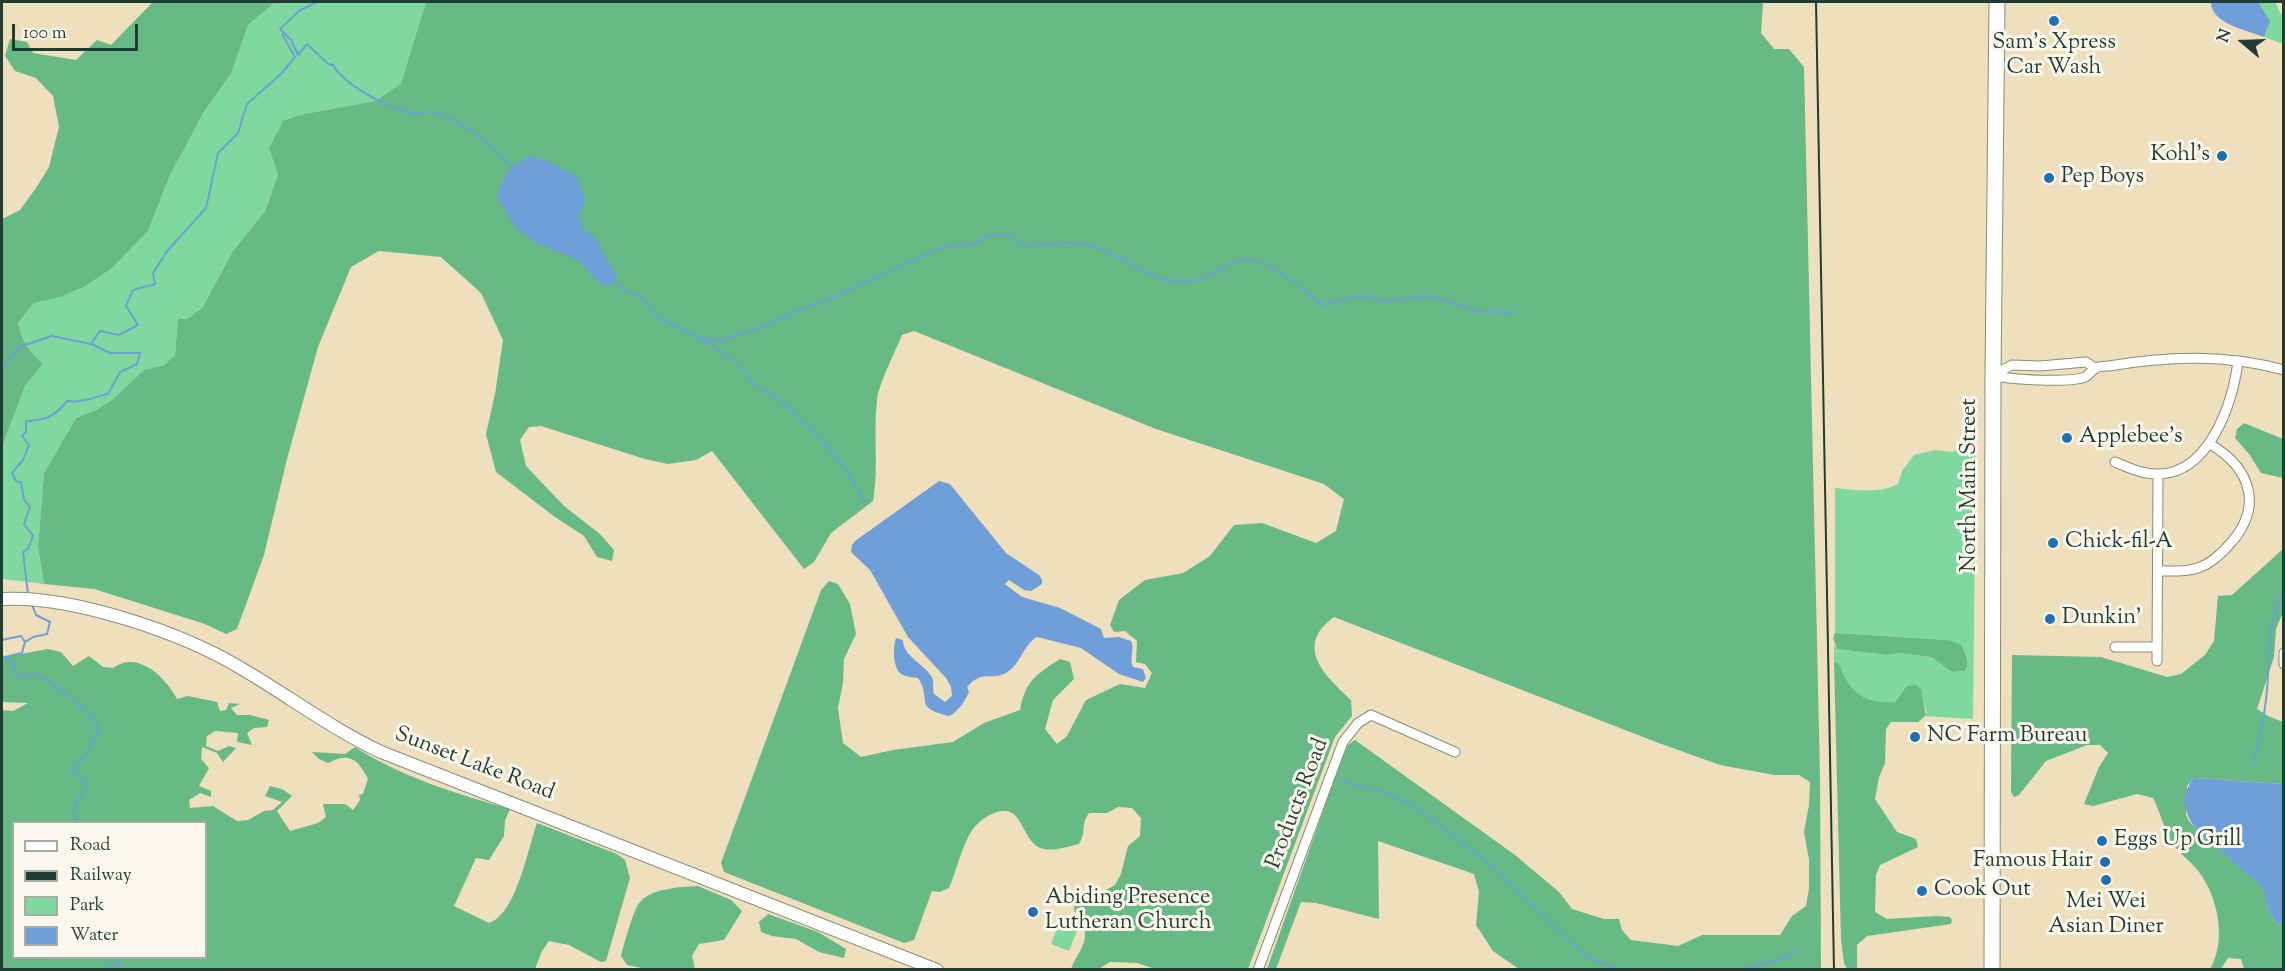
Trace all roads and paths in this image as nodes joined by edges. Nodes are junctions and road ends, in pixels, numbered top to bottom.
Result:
1 (1997, 2) edge
2 (2238, 361) junction
3 (2095, 368) junction
4 (2283, 370) edge
5 (1994, 375) junction
6 (2210, 444) junction
7 (2115, 462) dead end
8 (2158, 474) junction
9 (2158, 571) junction
10 (2, 599) edge
11 (2115, 647) dead end
12 (2157, 647) junction
13 (2283, 653) edge
14 (2157, 661) dead end
15 (2283, 664) edge
16 (1455, 752) dead end
17 (921, 967) edge
18 (937, 969) edge
19 (1258, 969) edge
20 (1992, 969) edge

1 - 5 highway, North Main Street
2 - 3 street
2 - 4 street
2 - 6 street
3 - 5 street
3 - 5 street
5 - 20 highway, North Main Street
6 - 8 street
6 - 9 street
7 - 8 street
8 - 9 street
9 - 12 street
10 - 17 main road, Sunset Lake Road
11 - 12 street
12 - 14 street
13 - 15 street
16 - 19 street, Products Road
17 - 18 main road, Sunset Lake Road

